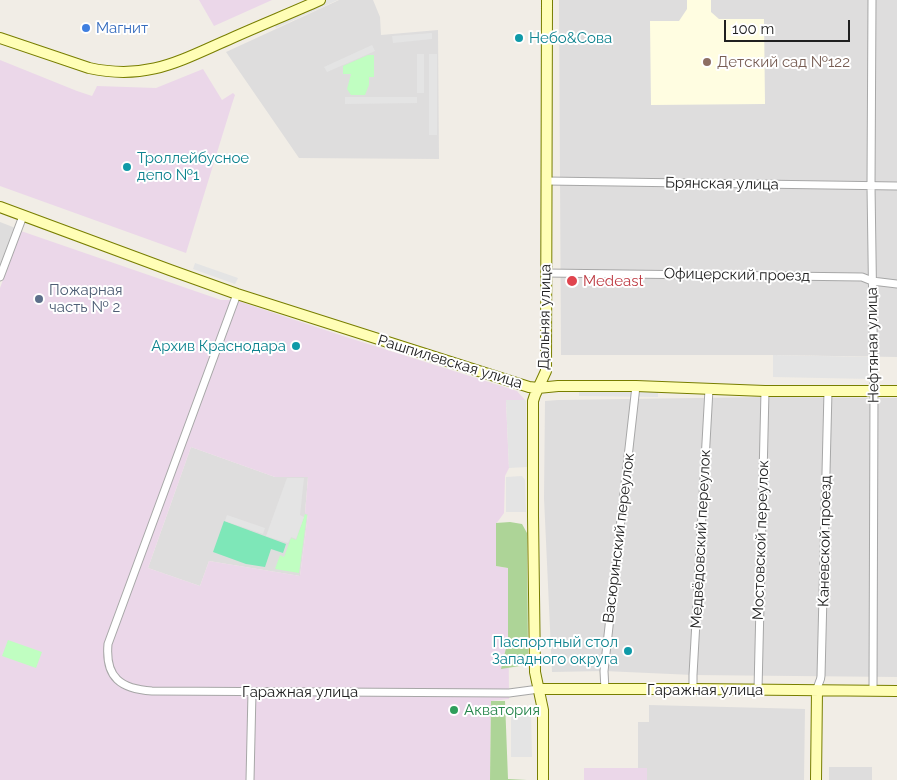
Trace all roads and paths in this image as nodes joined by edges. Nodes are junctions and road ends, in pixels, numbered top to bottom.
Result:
1 (320, 0) edge
2 (547, 0) edge
3 (872, 0) edge
4 (0, 38) edge
5 (546, 181) junction
6 (871, 186) junction
7 (897, 186) edge
8 (0, 207) edge
9 (23, 216) junction
10 (546, 273) junction
11 (0, 277) edge
12 (872, 281) junction
13 (897, 284) edge
14 (237, 294) junction
15 (636, 386) junction
16 (538, 388) junction
17 (709, 388) junction
18 (765, 390) junction
19 (828, 391) junction
20 (874, 391) junction
21 (897, 391) edge
22 (539, 689) junction
23 (693, 689) junction
24 (605, 690) junction
25 (758, 690) junction
26 (817, 690) junction
27 (872, 691) junction
28 (897, 691) edge
29 (252, 692) junction
30 (250, 780) edge
31 (543, 780) edge
32 (816, 780) edge

1 - 4 street
2 - 5 street, Дальняя улица
3 - 6 street, Нефтяная улица
5 - 6 street, Брянская улица
5 - 10 street, Дальняя улица
6 - 7 street, Брянская улица
6 - 12 street, Нефтяная улица
8 - 9 street, Рашпилевская улица
9 - 11 street
9 - 14 street, Рашпилевская улица
10 - 12 street, Офицерский проезд
10 - 16 street, Дальняя улица
12 - 13 street, Офицерский проезд
12 - 20 street, Нефтяная улица
14 - 16 street, Рашпилевская улица
14 - 29 street, Гаражная улица
15 - 16 street, Рашпилевская улица
15 - 17 street, Рашпилевская улица
15 - 24 street, Васюринский переулок
16 - 22 street, Дальняя улица
17 - 18 street, Рашпилевская улица
17 - 23 street, Медвёдовский переулок
18 - 19 street, Рашпилевская улица
18 - 25 street, Мостовской переулок
19 - 20 street, Рашпилевская улица
19 - 26 street, Каневской проезд
20 - 21 street, Рашпилевская улица
20 - 27 street, Нефтяная улица
22 - 24 street, Гаражная улица
22 - 29 street, Гаражная улица
22 - 31 street, Дальняя улица
23 - 24 street, Гаражная улица
23 - 25 street, Гаражная улица
25 - 26 street, Гаражная улица
26 - 27 street, Гаражная улица
26 - 32 street
27 - 28 street, Гаражная улица
29 - 30 street

